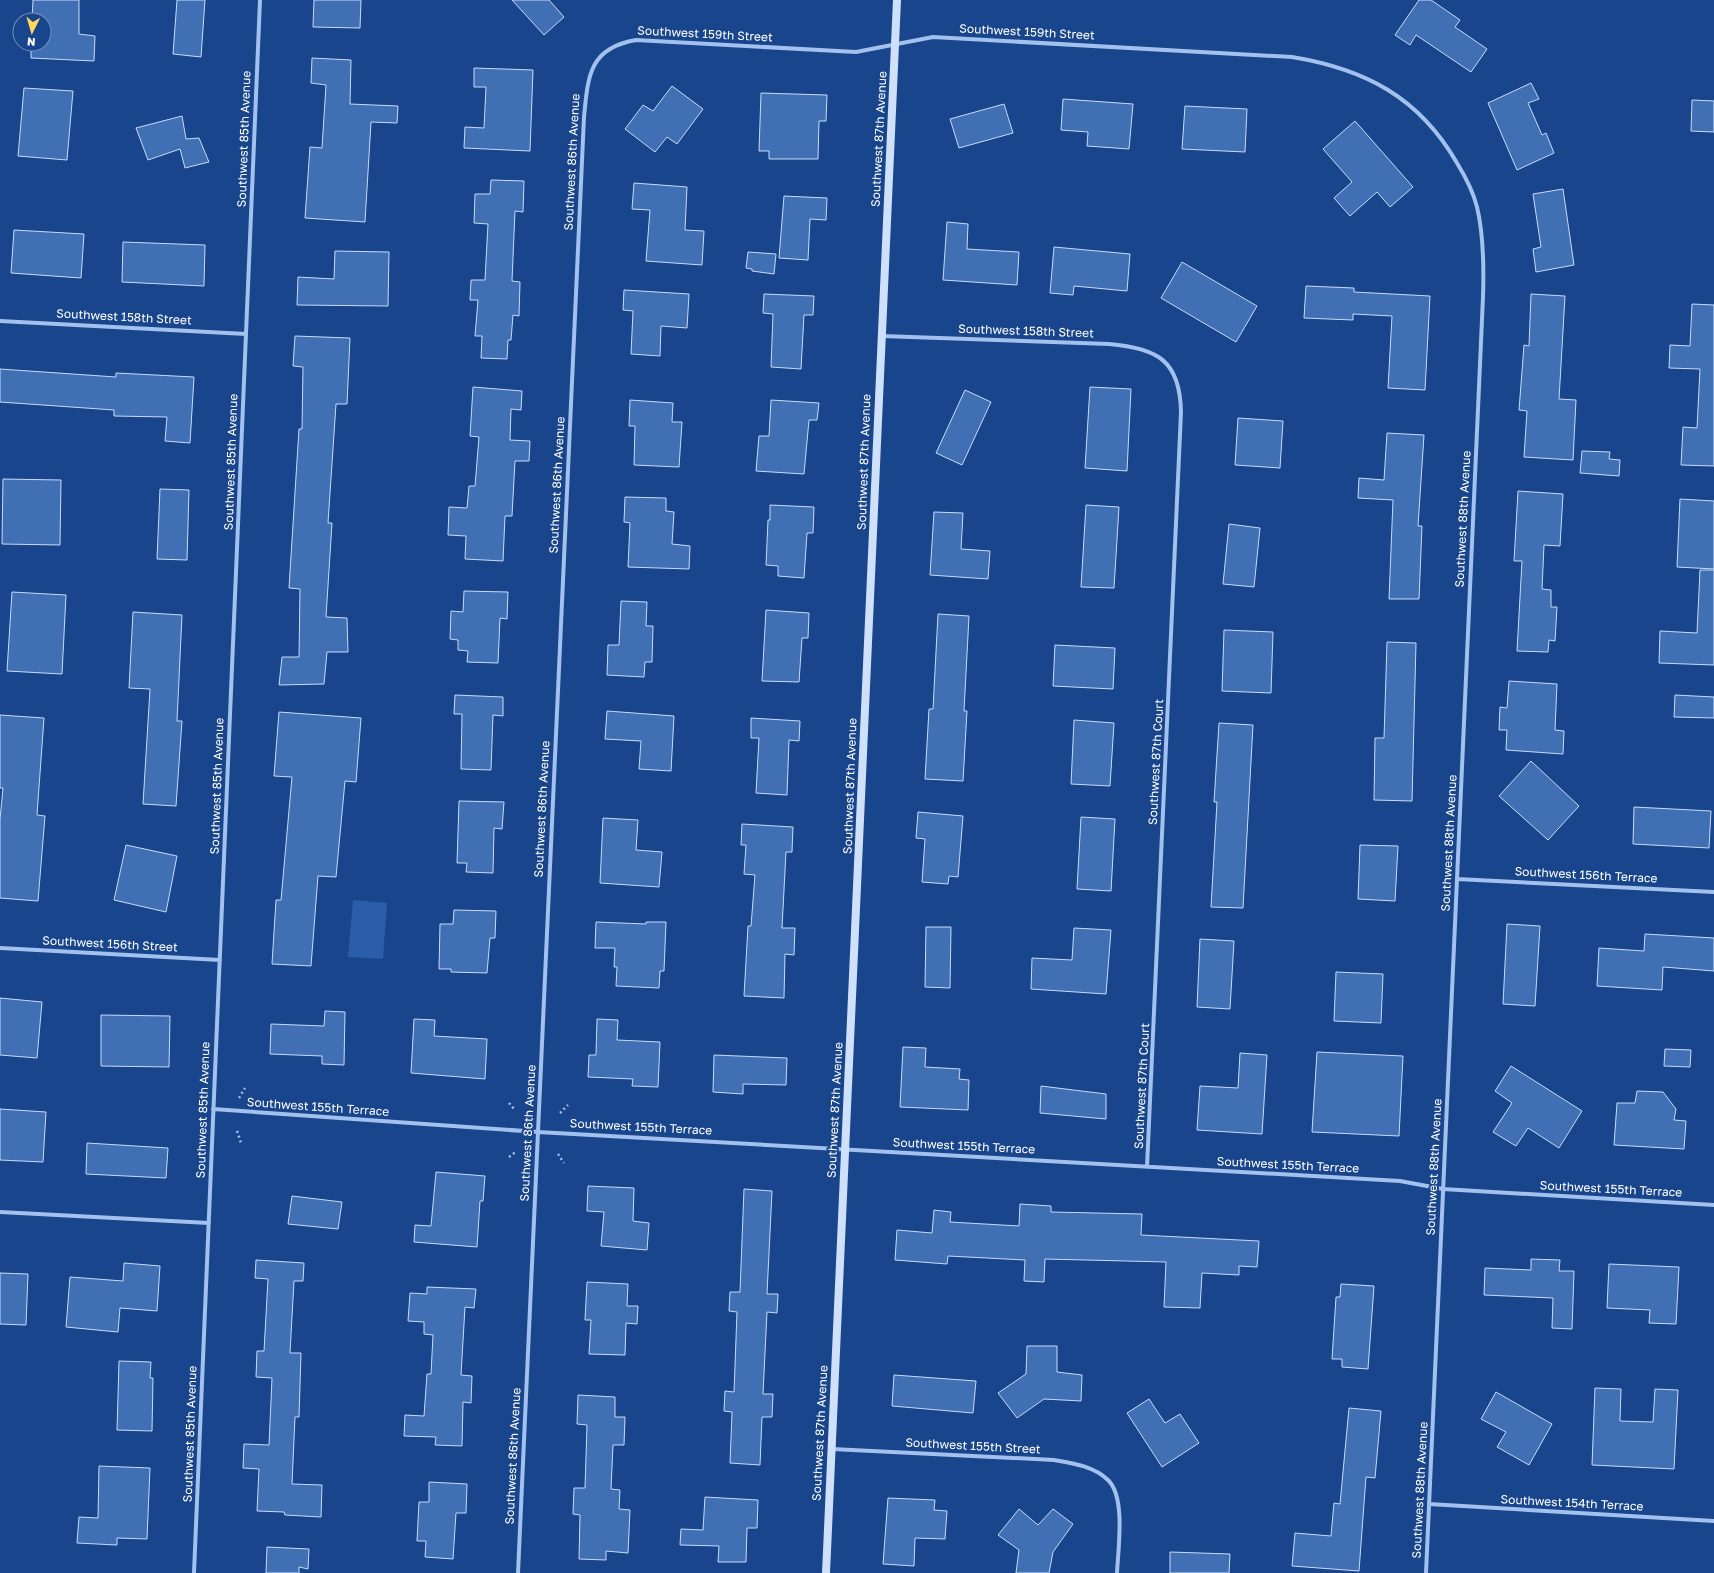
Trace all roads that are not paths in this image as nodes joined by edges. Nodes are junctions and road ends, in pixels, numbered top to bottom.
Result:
1 (260, 0) edge
2 (897, 0) edge
3 (895, 45) junction
4 (605, 52) joint
5 (1432, 126) joint
6 (0, 321) edge
7 (246, 334) junction
8 (882, 336) junction
9 (1166, 362) joint
10 (1458, 879) junction
11 (1714, 892) edge
12 (0, 948) edge
13 (220, 960) junction
14 (213, 1110) junction
15 (538, 1132) junction
16 (844, 1149) junction
17 (1148, 1167) junction
18 (1443, 1189) junction
19 (1714, 1205) edge
20 (0, 1212) edge
21 (209, 1223) junction
22 (832, 1449) junction
23 (1429, 1504) junction
24 (1714, 1521) edge
25 (194, 1573) edge
26 (518, 1573) edge
27 (826, 1573) edge
28 (1117, 1573) edge
29 (1426, 1573) edge

1 - 7 street, Southwest 85th Avenue
2 - 3 street, Southwest 87th Avenue
3 - 4 street, Southwest 159th Street
3 - 5 street, Southwest 159th Street
3 - 8 street, Southwest 87th Avenue
4 - 15 street, Southwest 86th Avenue
5 - 10 street, Southwest 88th Avenue
6 - 7 street, Southwest 158th Street
7 - 13 street, Southwest 85th Avenue
8 - 9 street, Southwest 158th Street
8 - 16 street, Southwest 87th Avenue
9 - 17 street, Southwest 87th Court
10 - 11 street, Southwest 156th Terrace
10 - 18 street, Southwest 88th Avenue
12 - 13 street, Southwest 156th Street
13 - 14 street, Southwest 85th Avenue
14 - 15 street, Southwest 155th Terrace
14 - 21 street, Southwest 85th Avenue
15 - 16 street, Southwest 155th Terrace
15 - 26 street, Southwest 86th Avenue
16 - 17 street, Southwest 155th Terrace
16 - 22 street, Southwest 87th Avenue
17 - 18 street, Southwest 155th Terrace
18 - 19 street, Southwest 155th Terrace
18 - 23 street, Southwest 88th Avenue
20 - 21 street
21 - 25 street, Southwest 85th Avenue
22 - 27 street, Southwest 87th Avenue
22 - 28 street, Southwest 155th Street
23 - 24 street, Southwest 154th Terrace
23 - 29 street, Southwest 88th Avenue

